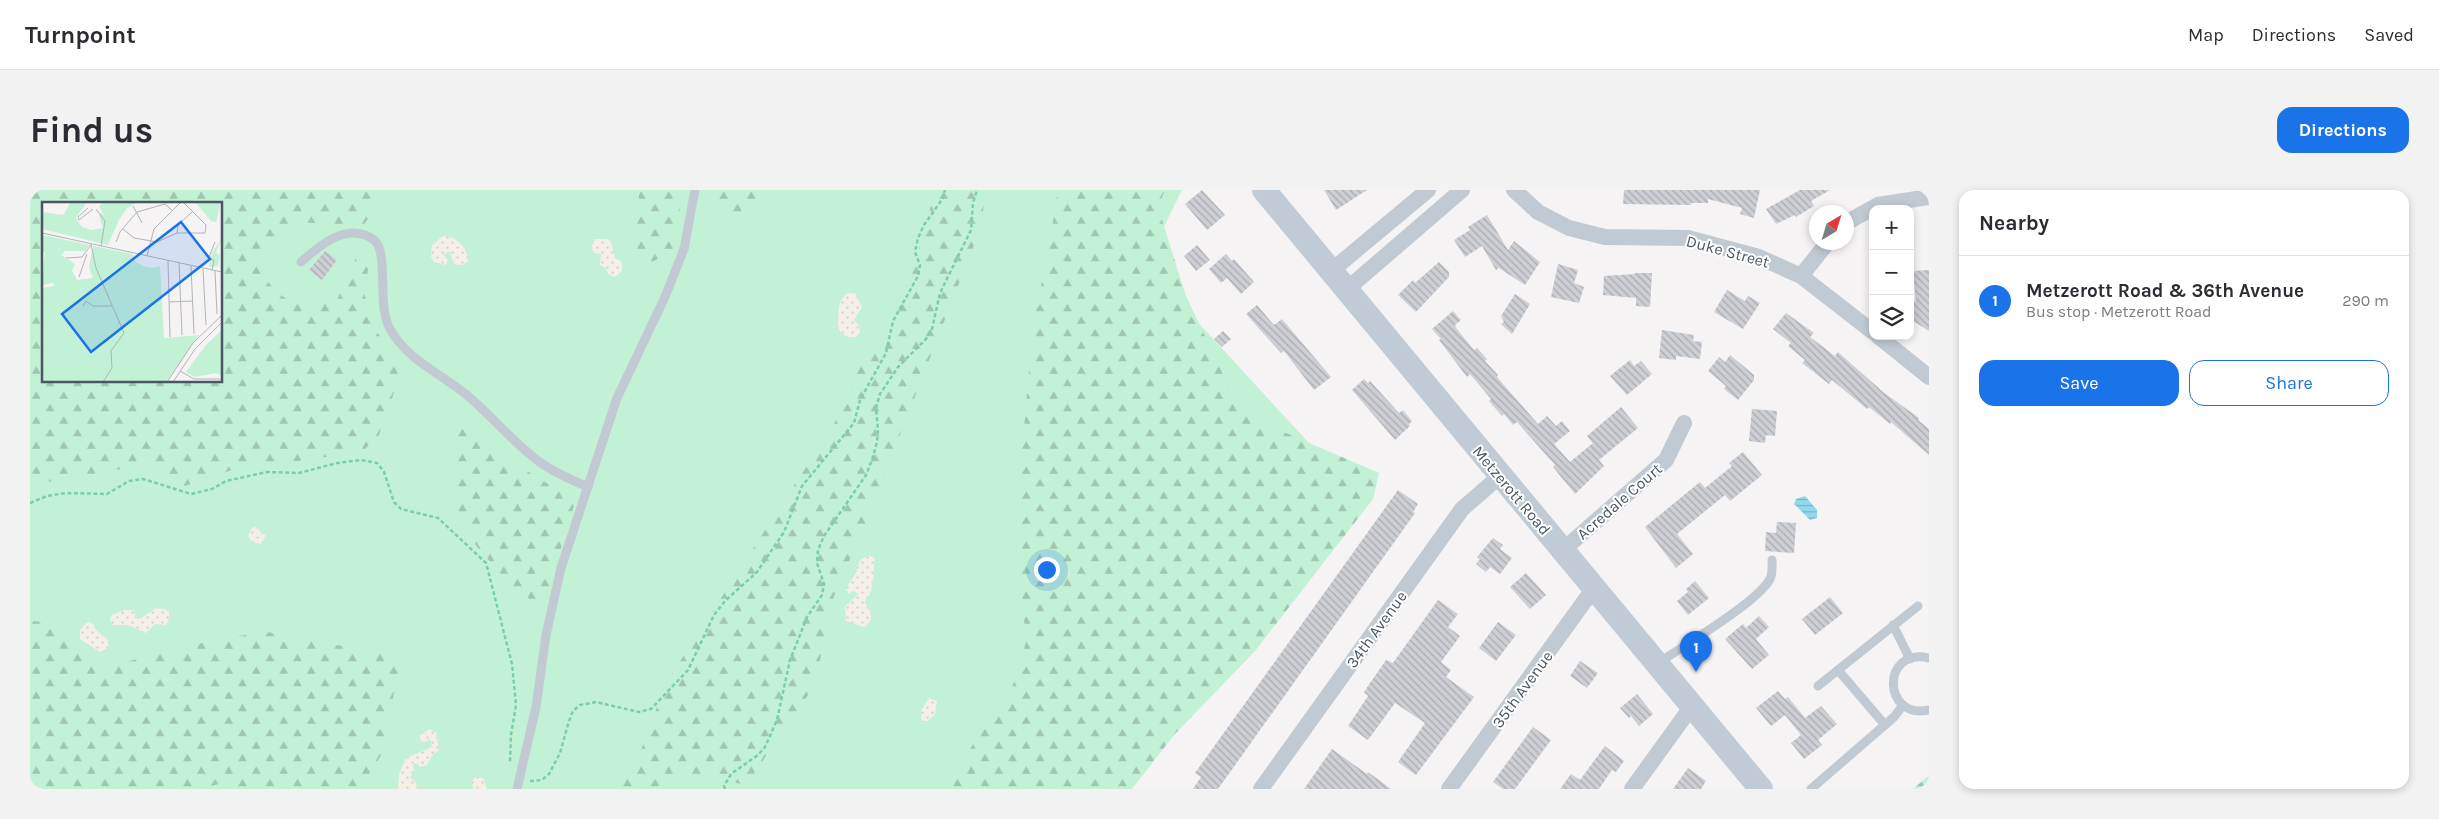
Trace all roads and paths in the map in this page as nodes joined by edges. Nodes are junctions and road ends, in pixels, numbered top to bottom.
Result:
1 (695, 190) edge
2 (977, 190) edge
3 (1264, 190) edge
4 (1428, 190) edge
5 (1462, 190) edge
6 (1514, 190) edge
7 (1929, 197) edge
8 (1854, 218) edge
9 (1822, 250) edge
10 (301, 262) dead end
11 (1331, 271) junction
12 (1801, 276) junction
13 (1346, 290) junction
14 (1869, 329) edge
15 (1883, 340) edge
16 (1929, 377) edge
17 (1684, 423) dead end
18 (1500, 476) junction
19 (588, 487) junction
20 (1563, 550) junction
21 (1772, 560) dead end
22 (1594, 588) junction
23 (1918, 606) dead end
24 (1893, 625) junction
25 (1929, 658) edge
26 (1910, 659) junction
27 (1657, 664) junction
28 (1838, 670) junction
29 (1818, 686) dead end
30 (1692, 706) junction
31 (1903, 706) junction
32 (1929, 710) edge
33 (1885, 725) junction
34 (517, 789) edge
35 (725, 789) edge
36 (1261, 789) edge
37 (1449, 789) edge
38 (1632, 789) edge
39 (1761, 789) edge
40 (1811, 789) edge

1 - 19 lane
2 - 35 path
3 - 11 street, Metzerott Road
4 - 11 street
5 - 13 street
6 - 12 street, Duke Street
7 - 8 street
9 - 12 street
10 - 19 lane
11 - 13 street, Metzerott Road
12 - 14 street, Duke Street
13 - 18 street, Metzerott Road
15 - 16 street
17 - 20 street, Acredale Court
18 - 20 street, Metzerott Road
18 - 36 street, 34th Avenue
19 - 34 lane
20 - 22 street, Metzerott Road
21 - 27 lane
22 - 27 street, Metzerott Road
22 - 37 street, 35th Avenue
23 - 24 lane
24 - 26 lane
24 - 28 lane
25 - 26 lane
26 - 31 lane
27 - 30 street, Metzerott Road
28 - 29 lane
28 - 33 lane
30 - 38 street
30 - 39 street, Metzerott Road
31 - 32 lane
31 - 33 lane
33 - 40 lane

